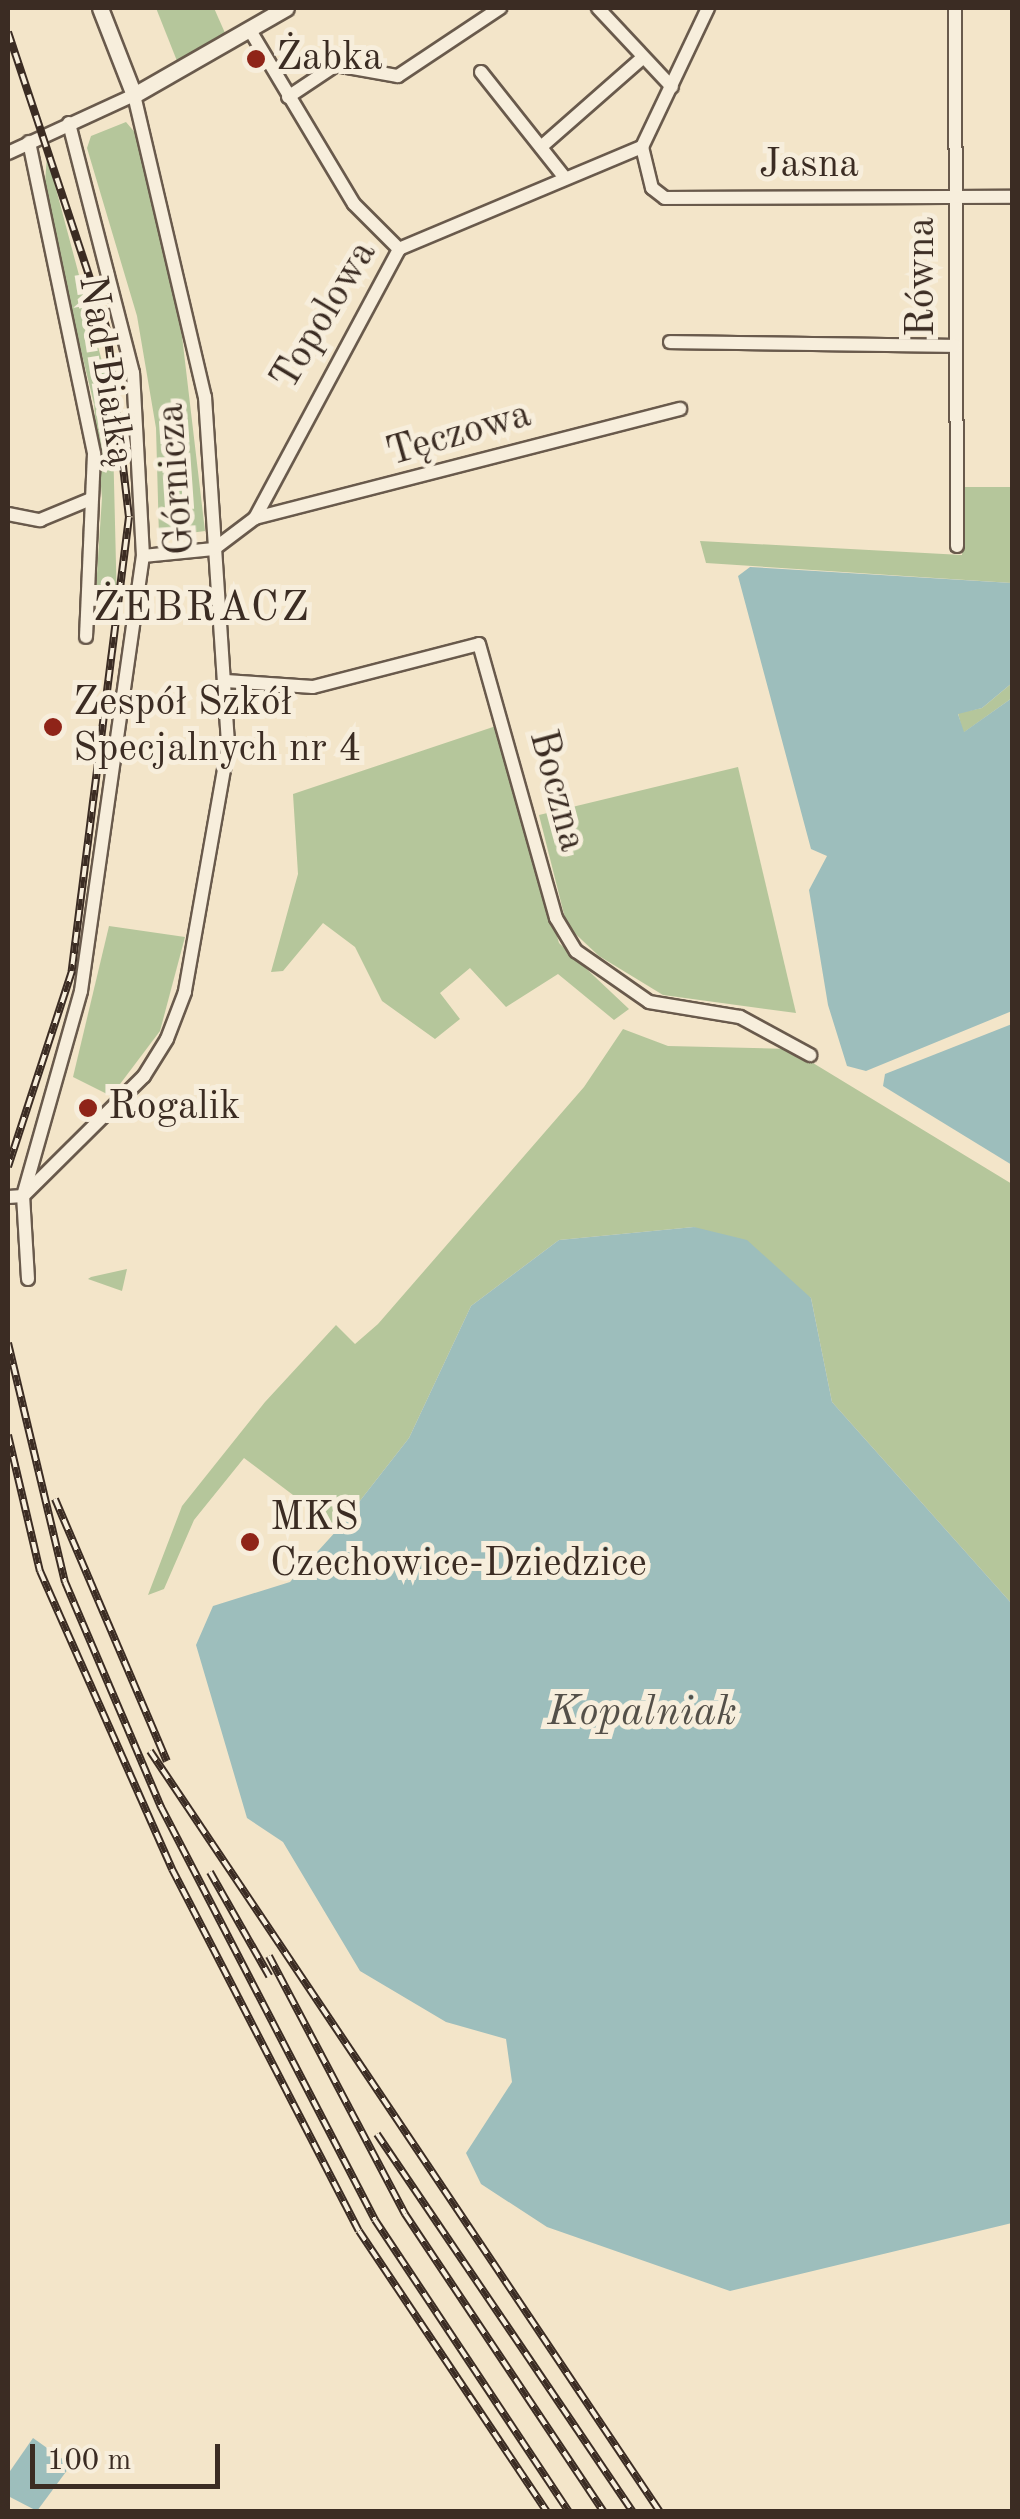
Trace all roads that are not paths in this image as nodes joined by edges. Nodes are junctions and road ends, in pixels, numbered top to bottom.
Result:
1 (100, 8) edge
2 (286, 8) edge
3 (500, 8) edge
4 (598, 8) edge
5 (708, 8) edge
6 (955, 8) edge
7 (251, 32) junction
8 (640, 60) junction
9 (481, 72) dead end
10 (672, 87) junction
11 (134, 95) junction
12 (288, 97) junction
13 (69, 123) junction
14 (29, 142) junction
15 (541, 147) junction
16 (642, 148) junction
17 (8, 152) edge
18 (565, 178) junction
19 (1012, 197) edge
20 (956, 198) junction
21 (399, 249) junction
22 (670, 342) dead end
23 (956, 346) junction
24 (680, 408) dead end
25 (92, 498) junction
26 (8, 514) edge
27 (255, 518) junction
28 (956, 546) dead end
29 (214, 549) junction
30 (143, 556) junction
31 (86, 637) dead end
32 (226, 681) junction
33 (810, 1055) dead end
34 (23, 1196) junction
35 (8, 1197) edge
36 (28, 1279) dead end

1 - 11 street, Górnicza
2 - 7 street
3 - 12 street
4 - 8 street
5 - 10 street
6 - 20 street, Równa
7 - 11 street
7 - 12 street
8 - 10 street
8 - 15 street
9 - 15 street
10 - 16 street
11 - 13 street
11 - 29 street, Górnicza
12 - 21 street
13 - 14 street
13 - 30 street, Górnicza
14 - 17 street
14 - 25 street, Nad Białką
15 - 18 street
16 - 18 street, Topolowa
16 - 20 street, Jasna
18 - 21 street, Topolowa
19 - 20 street, Jasna
20 - 23 street, Równa
21 - 27 street, Topolowa
22 - 23 street
23 - 28 street, Równa
24 - 27 street, Tęczowa
25 - 26 street
25 - 31 street, Nad Białką
27 - 29 street, Topolowa
29 - 30 street
29 - 32 street, Górnicza
30 - 34 street, Górnicza
32 - 33 street, Boczna
32 - 34 street, Górnicza
34 - 35 street
34 - 36 street, Górnicza

